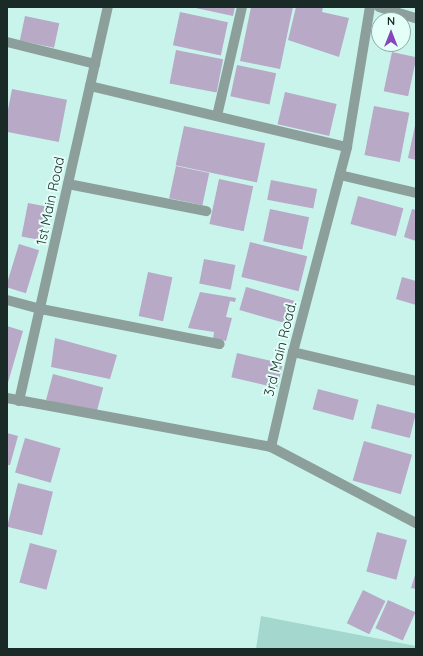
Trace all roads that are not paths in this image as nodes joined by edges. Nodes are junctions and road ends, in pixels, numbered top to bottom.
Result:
1 (108, 7) edge
2 (242, 7) edge
3 (370, 7) edge
4 (379, 7) edge
5 (416, 18) edge
6 (7, 42) edge
7 (95, 64) junction
8 (90, 86) junction
9 (217, 116) junction
10 (347, 147) junction
11 (340, 175) junction
12 (68, 184) junction
13 (416, 193) edge
14 (206, 211) dead end
15 (7, 300) edge
16 (41, 309) junction
17 (220, 344) dead end
18 (293, 352) junction
19 (416, 381) edge
20 (7, 398) edge
21 (19, 401) junction
22 (271, 447) junction
23 (416, 523) edge

1 - 7 street, 1st Main Road
2 - 9 street
3 - 10 street, 3rd Main Road.
4 - 5 street
6 - 7 street
7 - 8 street, 1st Main Road
8 - 9 street
8 - 12 street, 1st Main Road
9 - 10 street
10 - 11 street, 3rd Main Road.
11 - 13 street
11 - 18 street, 3rd Main Road.
12 - 14 street
12 - 16 street, 1st Main Road
15 - 16 street
16 - 17 street
16 - 21 street, 1st Main Road
18 - 19 street
18 - 22 street, 3rd Main Road.
20 - 21 street
21 - 22 street
22 - 23 street

